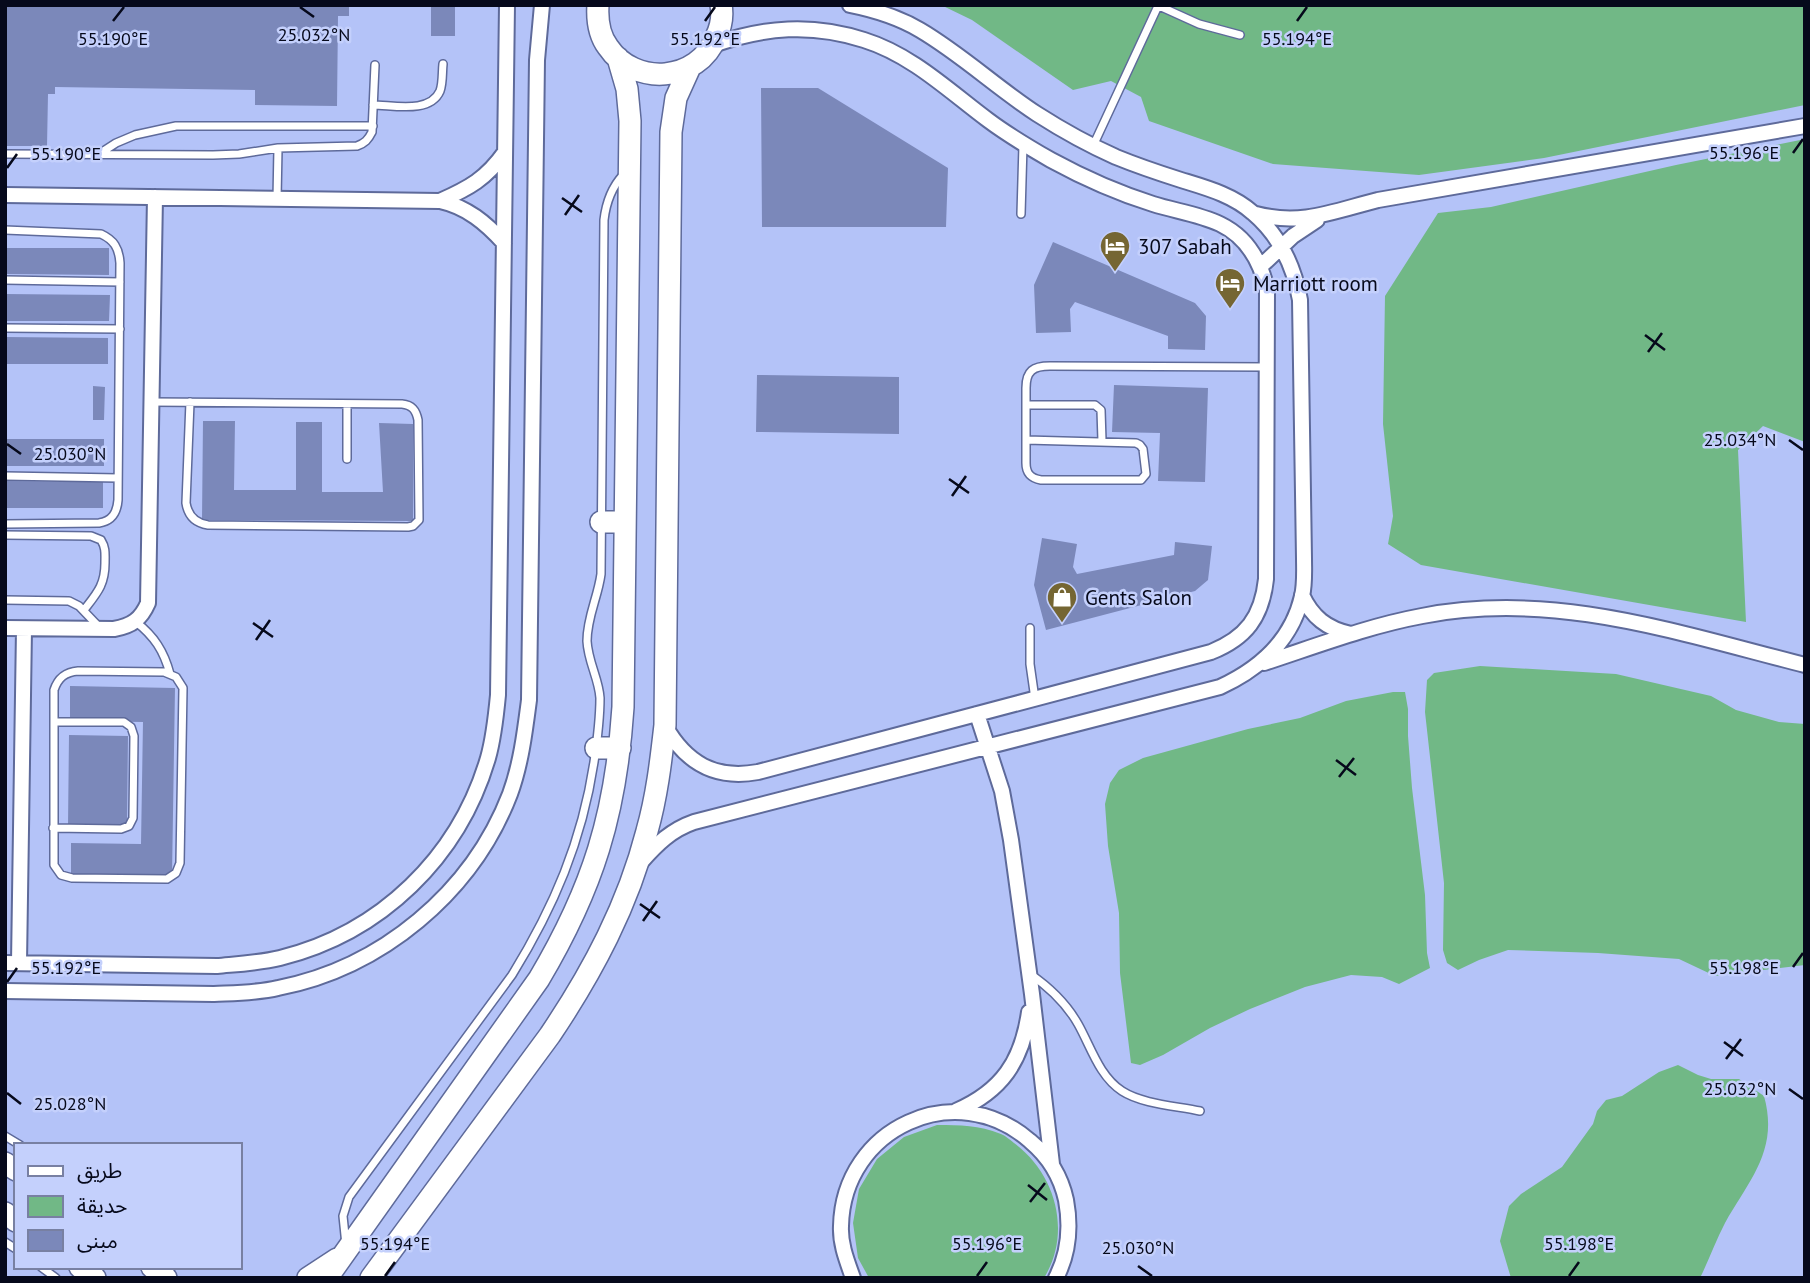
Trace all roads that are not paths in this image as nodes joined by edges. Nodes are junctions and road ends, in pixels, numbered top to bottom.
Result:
1 (507, 5) edge
2 (532, 5) edge
3 (542, 5) edge
4 (598, 5) edge
5 (721, 5) edge
6 (850, 5) edge
7 (1158, 6) edge
8 (1240, 35) dead end
9 (713, 45) junction
10 (618, 58) junction
11 (537, 60) junction
12 (443, 64) dead end
13 (375, 65) dead end
14 (691, 67) junction
15 (373, 105) junction
16 (373, 126) junction
17 (1805, 126) edge
18 (1023, 144) junction
19 (1093, 146) junction
20 (278, 148) junction
21 (505, 152) junction
22 (5, 154) edge
23 (99, 155) junction
24 (629, 170) junction
25 (5, 195) edge
26 (155, 197) junction
27 (277, 199) junction
28 (440, 201) junction
29 (1254, 213) junction
30 (1331, 213) junction
31 (1021, 214) dead end
32 (5, 230) edge
33 (504, 243) junction
34 (1282, 246) junction
35 (1261, 266) junction
36 (5, 280) edge
37 (120, 282) junction
38 (5, 328) edge
39 (120, 329) junction
40 (1268, 367) junction
41 (151, 402) junction
42 (190, 402) junction
43 (347, 404) junction
44 (1026, 405) junction
45 (1026, 440) junction
46 (1102, 441) junction
47 (347, 459) dead end
48 (5, 477) edge
49 (118, 478) junction
50 (601, 522) junction
51 (625, 522) junction
52 (5, 524) edge
53 (5, 535) edge
54 (1302, 595) junction
55 (5, 600) edge
56 (84, 610) junction
57 (136, 622) junction
58 (5, 628) edge
59 (1030, 628) dead end
60 (24, 629) junction
61 (102, 629) junction
62 (1352, 634) junction
63 (1259, 665) junction
64 (1805, 665) edge
65 (170, 674) junction
66 (1035, 699) junction
67 (977, 714) junction
68 (54, 722) junction
69 (665, 725) junction
70 (988, 746) junction
71 (596, 748) junction
72 (620, 748) junction
73 (53, 828) junction
74 (636, 868) junction
75 (12, 963) edge
76 (1029, 973) junction
77 (5, 991) edge
78 (1032, 993) junction
79 (1200, 1111) dead end
80 (956, 1112) junction
81 (1052, 1166) junction
82 (344, 1253) junction
83 (376, 1273) edge
84 (307, 1278) edge
85 (327, 1278) edge
86 (853, 1278) edge
87 (1056, 1278) edge

1 - 21 street
2 - 11 street
3 - 11 street
4 - 10 street
5 - 9 street
6 - 19 street
7 - 8 lane
7 - 19 lane
9 - 14 street
9 - 18 street
10 - 14 street
10 - 24 street
11 - 77 street
12 - 15 lane
13 - 15 lane
14 - 69 street
15 - 16 lane
16 - 20 lane
16 - 23 lane
17 - 30 street
18 - 31 lane
18 - 35 street
19 - 29 street
20 - 23 lane
20 - 27 lane
21 - 28 street
21 - 33 street
22 - 23 lane
24 - 50 lane
24 - 51 street
25 - 26 street
26 - 27 street
26 - 41 street
27 - 28 street
28 - 33 street
29 - 30 street
29 - 34 street
30 - 34 street
32 - 37 lane
33 - 75 street
34 - 35 street
34 - 54 street
35 - 40 street
36 - 37 lane
37 - 39 lane
38 - 39 lane
39 - 49 lane
40 - 44 lane
40 - 66 street
41 - 42 lane
41 - 57 street
42 - 43 lane
42 - 43 lane
43 - 47 lane
44 - 45 lane
44 - 46 lane
45 - 46 lane
45 - 46 lane
48 - 49 lane
49 - 52 lane
50 - 51 street
50 - 71 lane
51 - 72 street
53 - 56 lane
54 - 62 street
54 - 63 street
55 - 56 lane
56 - 61 lane
57 - 61 street
57 - 65 lane
58 - 60 street
59 - 66 lane
60 - 61 street
60 - 75 street
62 - 63 street
62 - 64 street
63 - 70 street
65 - 68 lane
65 - 73 lane
66 - 67 street
67 - 69 street
67 - 70 street
68 - 73 lane
68 - 73 lane
69 - 74 street
70 - 74 street
70 - 76 street
71 - 72 street
71 - 82 lane
72 - 82 street
74 - 83 street
76 - 78 street
76 - 79 lane
78 - 80 street
78 - 81 street
80 - 81 street
80 - 86 street
81 - 87 street
82 - 84 street
82 - 85 street

